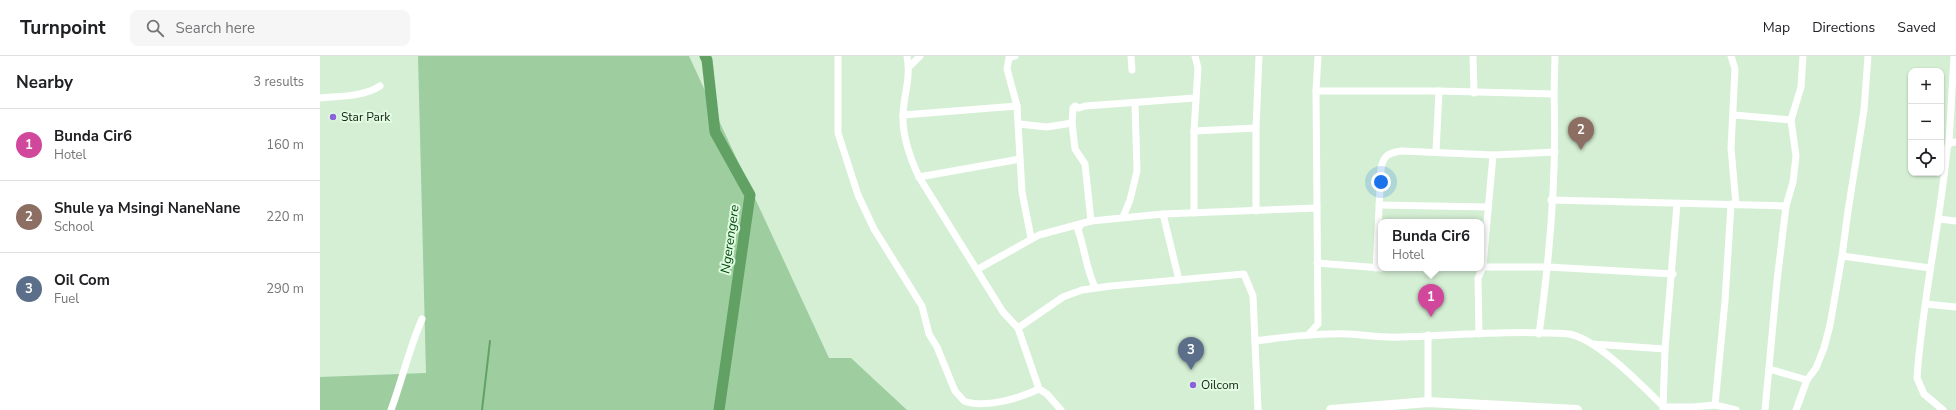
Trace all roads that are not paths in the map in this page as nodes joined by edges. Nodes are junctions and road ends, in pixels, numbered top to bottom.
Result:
1 (838, 56) edge
2 (907, 56) edge
3 (920, 56) edge
4 (1015, 56) edge
5 (1131, 56) edge
6 (1195, 56) edge
7 (1259, 56) edge
8 (1318, 56) edge
9 (1473, 56) edge
10 (1556, 56) edge
11 (1731, 56) edge
12 (1803, 56) edge
13 (1868, 56) edge
14 (1954, 56) edge
15 (909, 67) junction
16 (1132, 70) dead end
17 (380, 86) dead end
18 (1316, 91) junction
19 (1439, 91) junction
20 (1474, 93) junction
21 (1554, 94) junction
22 (320, 98) edge
23 (1195, 98) junction
24 (1135, 103) junction
25 (1017, 106) junction
26 (903, 115) junction
27 (1734, 115) junction
28 (1791, 120) junction
29 (1072, 123) junction
30 (1019, 124) junction
31 (1256, 128) junction
32 (1194, 131) junction
33 (1952, 143) edge
34 (1436, 152) junction
35 (1555, 152) junction
36 (1493, 155) junction
37 (1020, 159) junction
38 (918, 177) junction
39 (1551, 200) junction
40 (1677, 204) junction
41 (1733, 204) junction
42 (1380, 205) junction
43 (1786, 206) junction
44 (1488, 207) junction
45 (1317, 208) junction
46 (1256, 211) junction
47 (1194, 213) junction
48 (1163, 214) junction
49 (1123, 217) junction
50 (1380, 219) edge
51 (1939, 219) junction
52 (1091, 221) junction
53 (1956, 221) edge
54 (1081, 224) junction
55 (1031, 238) junction
56 (1484, 247) edge
57 (1842, 256) junction
58 (1317, 263) junction
59 (1484, 267) edge
60 (1548, 267) junction
61 (1378, 268) edge
62 (1930, 268) junction
63 (978, 269) junction
64 (1481, 271) edge
65 (1673, 274) junction
66 (1179, 280) junction
67 (1095, 287) junction
68 (1926, 304) junction
69 (1956, 307) edge
70 (422, 319) dead end
71 (1018, 328) junction
72 (1428, 334) junction
73 (1479, 334) junction
74 (1539, 334) junction
75 (1308, 335) junction
76 (1255, 341) junction
77 (1593, 344) junction
78 (1665, 349) junction
79 (1769, 369) junction
80 (1807, 380) junction
81 (1039, 389) junction
82 (1428, 402) junction
83 (1715, 405) junction
84 (1366, 408) edge
85 (1663, 408) edge
86 (391, 410) edge
87 (1061, 410) edge
88 (1258, 410) edge
89 (1331, 410) edge
90 (1577, 410) edge
91 (1736, 410) edge
92 (1765, 410) edge
93 (1796, 410) edge
94 (1943, 410) edge

1 - 81 street
2 - 15 street
3 - 15 street
4 - 25 street
5 - 16 street
6 - 23 street
7 - 31 street
8 - 18 street
9 - 20 street
10 - 21 street
11 - 27 street
12 - 28 street
13 - 57 street
14 - 33 street
15 - 26 street
17 - 22 street
18 - 19 street
18 - 45 street
19 - 20 street
19 - 34 street
20 - 21 street
21 - 35 street
23 - 24 street
23 - 32 street
24 - 29 street
24 - 49 street
25 - 26 street
25 - 30 street
26 - 38 street
27 - 28 street
27 - 41 street
28 - 43 street
29 - 30 street
29 - 52 street
30 - 37 street
31 - 32 street
31 - 46 street
32 - 47 street
33 - 51 street
34 - 36 street
34 - 42 street
35 - 36 street
35 - 39 street
36 - 44 street
37 - 38 street
37 - 55 street
38 - 63 street
39 - 40 street
39 - 60 street
40 - 41 street
40 - 65 street
41 - 43 street
41 - 83 street
42 - 44 street
42 - 50 street
43 - 79 street
44 - 56 street
45 - 46 street
45 - 58 street
46 - 47 street
47 - 48 street
48 - 49 street
48 - 66 street
49 - 52 street
51 - 53 street
51 - 62 street
52 - 54 street
54 - 55 street
54 - 67 street
55 - 63 street
57 - 62 street
57 - 80 street
58 - 61 street
58 - 75 street
59 - 60 street
60 - 65 street
60 - 74 street
62 - 68 street
63 - 71 street
64 - 73 street
65 - 78 street
66 - 67 street
66 - 76 street
67 - 71 street
68 - 69 street
68 - 94 street
70 - 86 street
71 - 81 street
72 - 73 street
72 - 75 street
72 - 82 street
73 - 74 street
74 - 77 street
75 - 76 street
76 - 88 street
77 - 78 street
77 - 85 street
78 - 85 street
79 - 80 street
79 - 92 street
80 - 93 street
81 - 87 street
82 - 84 highway
82 - 90 highway
83 - 85 street
83 - 91 street
84 - 89 highway

